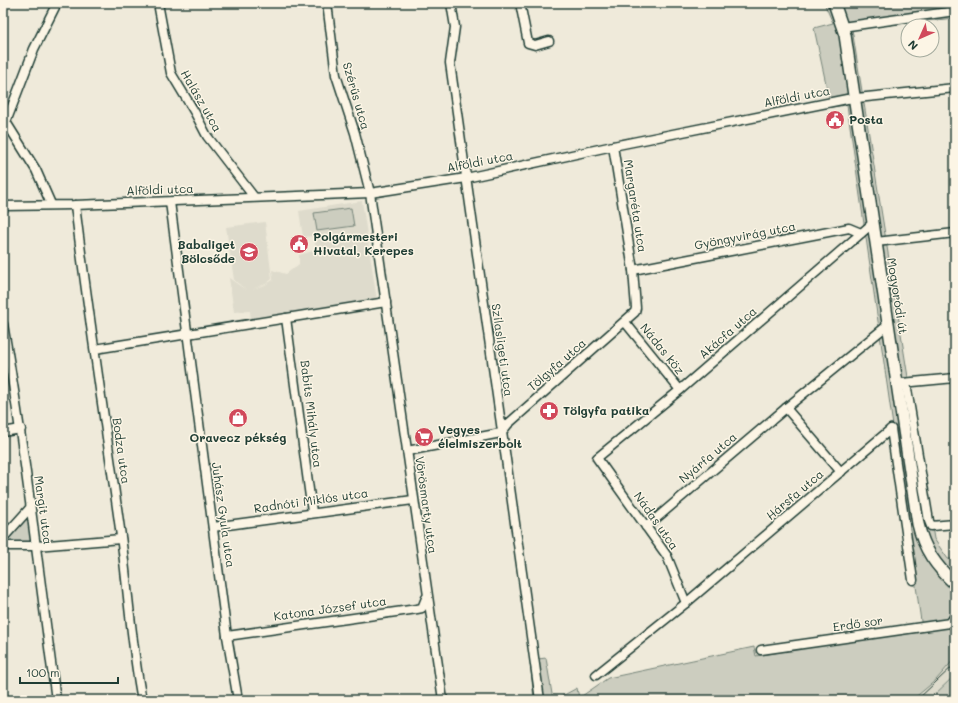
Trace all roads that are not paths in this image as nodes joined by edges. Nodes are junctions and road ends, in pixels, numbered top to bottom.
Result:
1 (57, 3) edge
2 (158, 3) edge
3 (327, 3) edge
4 (451, 3) edge
5 (520, 3) edge
6 (834, 3) edge
7 (955, 11) edge
8 (842, 27) junction
9 (549, 41) dead end
10 (955, 88) edge
11 (855, 98) junction
12 (4, 121) edge
13 (613, 146) junction
14 (466, 178) junction
15 (370, 193) junction
16 (254, 197) junction
17 (170, 202) junction
18 (51, 204) junction
19 (75, 205) junction
20 (3, 206) edge
21 (873, 224) junction
22 (861, 233) junction
23 (955, 233) edge
24 (876, 242) junction
25 (633, 270) junction
26 (386, 302) junction
27 (286, 318) junction
28 (625, 322) junction
29 (3, 324) edge
30 (889, 324) junction
31 (187, 334) junction
32 (5, 345) edge
33 (95, 349) junction
34 (955, 378) edge
35 (902, 383) junction
36 (680, 390) junction
37 (786, 408) junction
38 (21, 429) junction
39 (3, 432) edge
40 (501, 433) junction
41 (407, 451) junction
42 (597, 458) joint
43 (841, 472) junction
44 (413, 500) junction
45 (30, 508) junction
46 (312, 512) junction
47 (955, 524) edge
48 (213, 527) junction
49 (646, 527) junction
50 (3, 538) edge
51 (122, 539) junction
52 (3, 546) edge
53 (36, 546) junction
54 (913, 580) dead end
55 (955, 584) edge
56 (427, 595) junction
57 (686, 603) junction
58 (955, 616) edge
59 (227, 636) junction
60 (761, 650) dead end
61 (596, 675) dead end
62 (56, 700) edge
63 (142, 700) edge
64 (238, 700) edge
65 (442, 700) edge
66 (540, 700) edge

1 - 12 street
2 - 16 street, Halász utca
3 - 15 street, Szérűs utca
4 - 14 street, Szilasligeti utca
5 - 9 street
6 - 8 street, Mogyoródi út
7 - 8 street
8 - 11 street, Mogyoródi út
10 - 11 street, Alföldi utca
11 - 13 street, Alföldi utca
11 - 21 street, Mogyoródi út
12 - 18 street
13 - 14 street, Alföldi utca
13 - 25 street, Margaréta utca
14 - 15 street, Alföldi utca
14 - 40 street, Szilasligeti utca
15 - 16 street, Alföldi utca
15 - 26 street, Vörösmarty utca
16 - 17 street, Alföldi utca
17 - 19 street, Alföldi utca
17 - 31 street, Juhász Gyula utca
18 - 19 street, Alföldi utca
18 - 20 street, Alföldi utca
19 - 33 street, Bodza utca
21 - 22 street, Akácfa utca
21 - 24 street, Mogyoródi út
22 - 25 street, Gyöngyvirág utca
22 - 36 street, Akácfa utca
23 - 24 street
24 - 30 street, Mogyoródi út
25 - 28 street, Tölgyfa utca
26 - 27 street
26 - 41 street, Vörösmarty utca
27 - 31 street
27 - 46 street, Babits Mihály utca
28 - 36 street, Nádas köz
28 - 40 street, Tölgyfa utca
29 - 32 street, Margit utca
30 - 35 street, Mogyoródi út
30 - 37 street, Nyárfa utca
31 - 33 street
31 - 48 street, Juhász Gyula utca
32 - 38 street, Margit utca
33 - 51 street, Bodza utca
34 - 35 street
35 - 47 street, Mogyoródi út
35 - 55 street, Mogyoródi út
36 - 42 street, Akácfa utca
37 - 43 street
37 - 49 street, Nyárfa utca
38 - 39 street
38 - 45 street, Margit utca
40 - 41 street
40 - 66 street, Szilasligeti utca
41 - 44 street, Vörösmarty utca
42 - 49 street, Nádas utca
43 - 54 street, Hársfa utca
43 - 57 street, Hársfa utca
44 - 46 street, Radnóti Miklós utca
44 - 56 street, Vörösmarty utca
45 - 50 street
45 - 53 street, Margit utca
46 - 48 street, Radnóti Miklós utca
48 - 59 street, Juhász Gyula utca
49 - 57 street, Nádas utca
51 - 53 street
51 - 63 street, Bodza utca
52 - 53 street
53 - 62 street, Margit utca
56 - 59 street, Katona József utca
56 - 65 street, Vörösmarty utca
57 - 61 street, Hársfa utca
58 - 60 street, Erdő sor
59 - 64 street, Juhász Gyula utca

